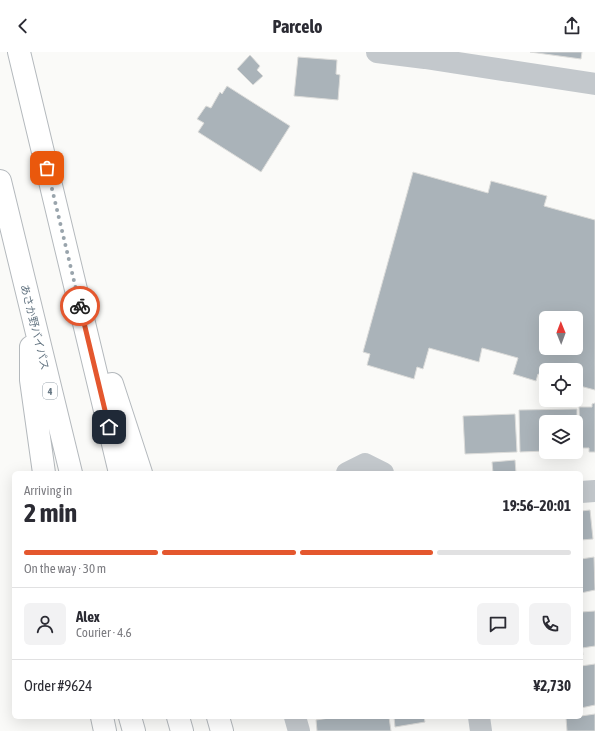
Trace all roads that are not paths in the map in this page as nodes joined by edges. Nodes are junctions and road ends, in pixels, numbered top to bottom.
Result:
1 (19, 52) edge
2 (377, 52) edge
3 (595, 84) edge
4 (0, 181) edge
5 (61, 227) junction
6 (30, 310) junction
7 (44, 471) edge
8 (70, 471) edge
9 (120, 471) edge
10 (140, 471) edge
11 (351, 471) edge
12 (379, 471) edge
13 (595, 490) edge
14 (583, 492) edge
15 (102, 719) edge
16 (131, 719) edge
17 (179, 719) edge
18 (219, 719) edge
19 (296, 719) edge
20 (478, 719) edge
21 (105, 731) edge
22 (134, 731) edge
23 (182, 731) edge
24 (222, 731) edge
25 (299, 731) edge
26 (480, 731) edge

1 - 5 highway
2 - 3 street
4 - 6 highway, あさか野バイパス / 4
5 - 9 highway
5 - 10 highway
6 - 7 highway
6 - 8 highway, あさか野バイパス / 4
11 - 12 street
13 - 14 street
15 - 21 highway
16 - 22 highway
17 - 23 highway
18 - 24 highway
19 - 25 street
20 - 26 street

